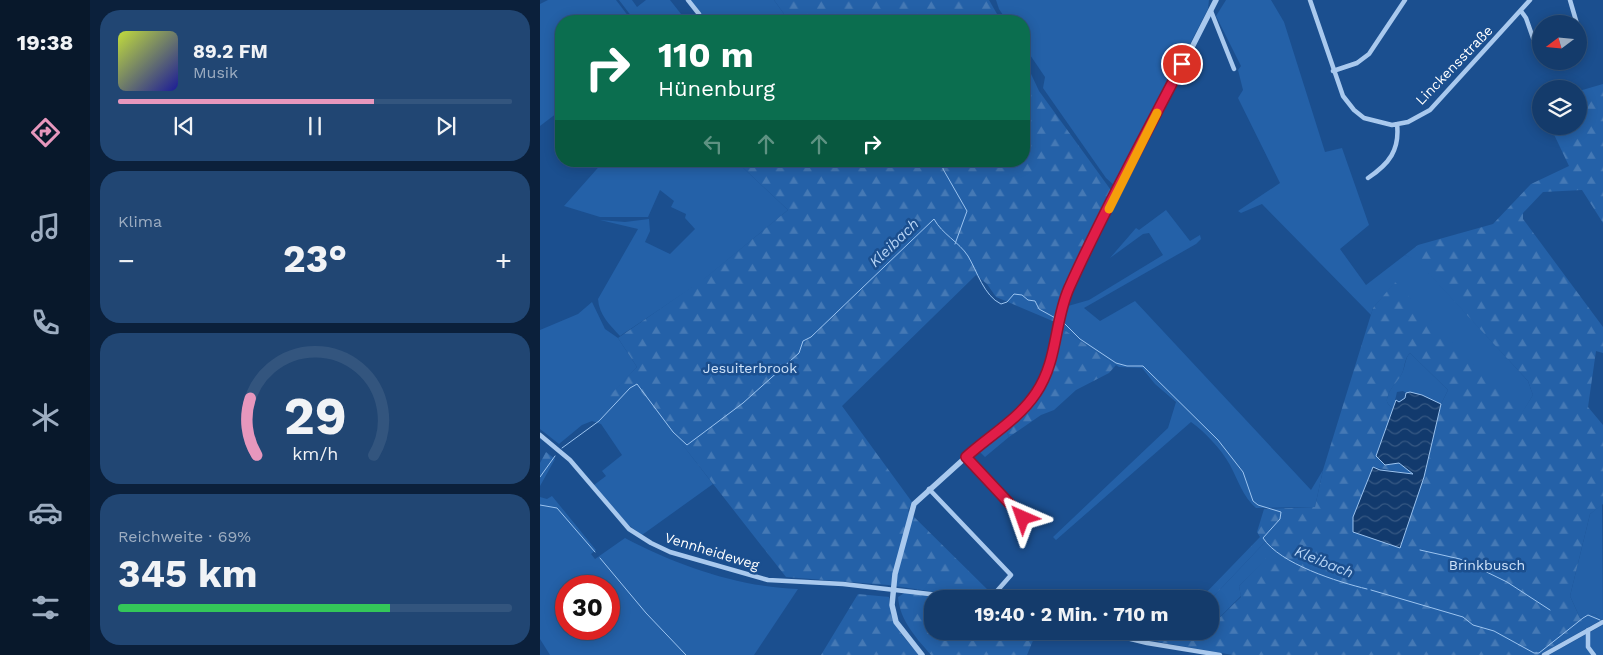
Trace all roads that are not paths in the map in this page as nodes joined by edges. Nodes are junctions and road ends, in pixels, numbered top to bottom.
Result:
1 (688, 0) edge
2 (1310, 0) edge
3 (1405, 0) edge
4 (1530, 0) edge
5 (1570, 0) edge
6 (1215, 1) edge
7 (1210, 11) junction
8 (1521, 11) junction
9 (699, 14) dead end
10 (1574, 15) edge
11 (1532, 35) edge
12 (1234, 69) dead end
13 (1333, 71) junction
14 (1397, 124) junction
15 (1368, 178) dead end
16 (540, 434) edge
17 (966, 457) junction
18 (929, 488) junction
19 (1023, 518) dead end
20 (892, 588) junction
21 (998, 590) edge
22 (924, 592) edge
23 (1601, 623) edge
24 (1588, 630) junction
25 (1136, 640) edge
26 (922, 655) edge
27 (1220, 655) edge
28 (1544, 655) edge
29 (1594, 655) edge

1 - 9 street
2 - 13 street, Linckensstraße
3 - 13 street
4 - 8 street, Linckensstraße
5 - 10 street
6 - 7 street
7 - 12 street
7 - 17 street
8 - 11 street
8 - 14 street, Linckensstraße
13 - 14 street, Linckensstraße
14 - 15 street
16 - 20 street, Vennheideweg
17 - 18 street
17 - 19 street
18 - 20 street
18 - 21 street
20 - 22 street, Vennheideweg
20 - 26 street
23 - 24 street
24 - 28 street
24 - 29 street
25 - 27 street

